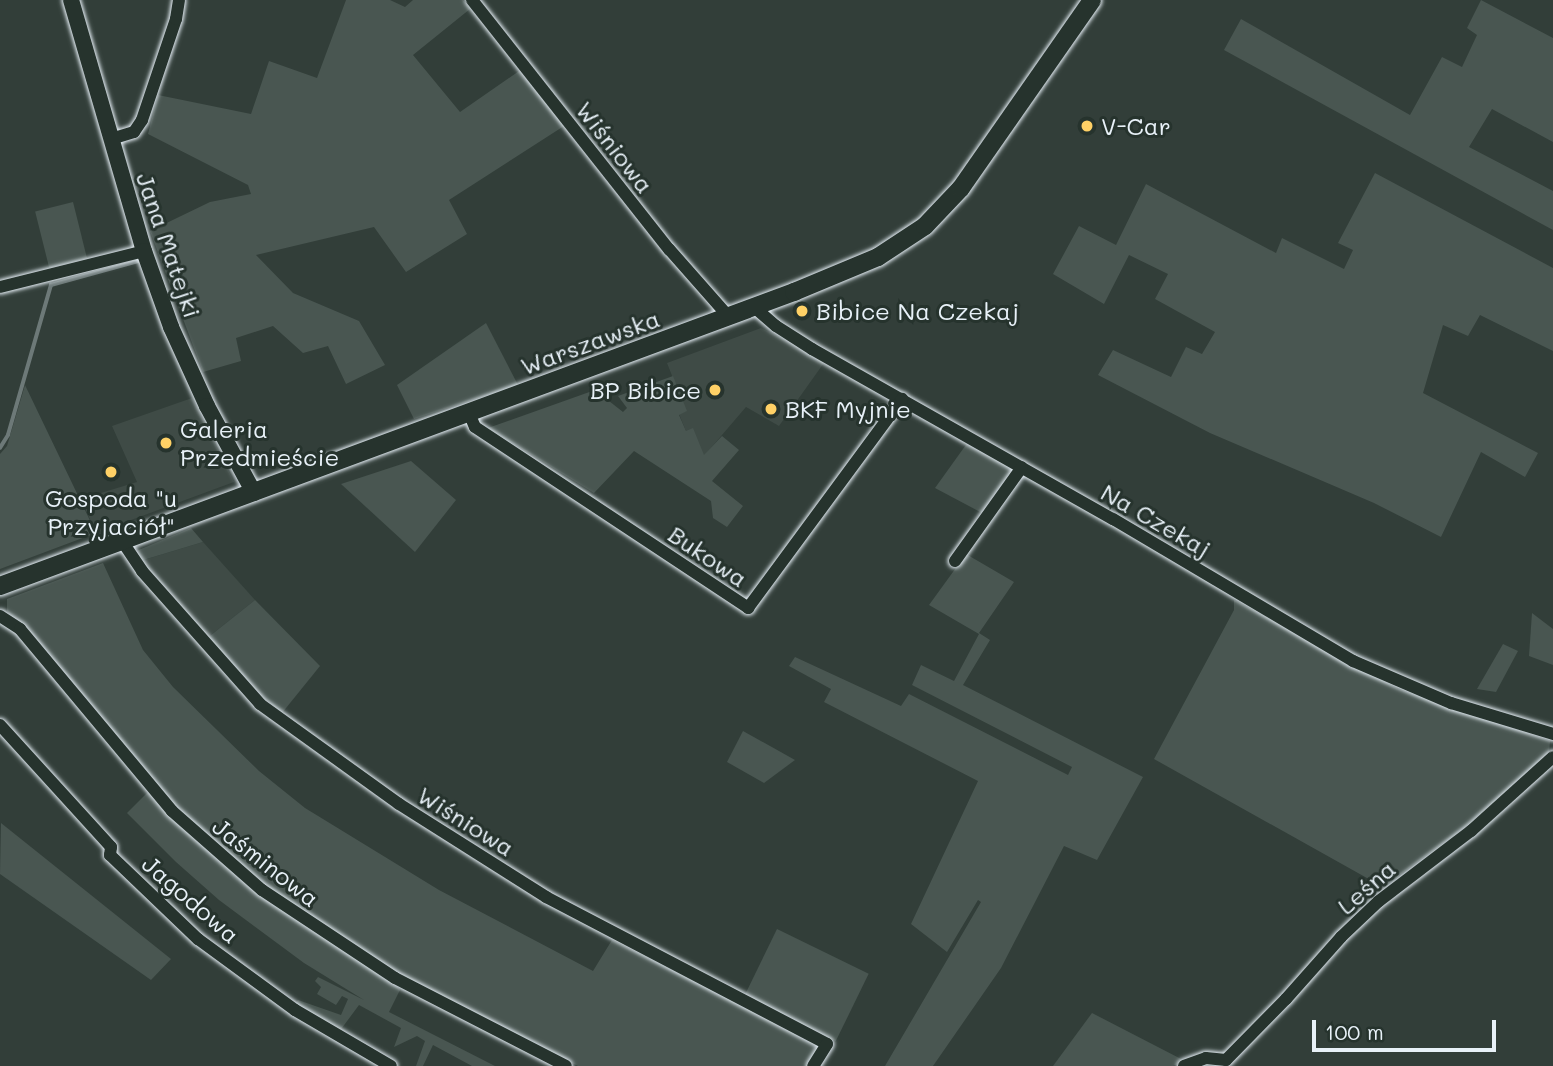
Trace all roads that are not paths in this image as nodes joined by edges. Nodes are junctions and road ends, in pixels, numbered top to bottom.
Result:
1 (71, 0) edge
2 (179, 0) edge
3 (472, 0) edge
4 (1092, 0) edge
5 (111, 139) junction
6 (144, 251) junction
7 (0, 287) edge
8 (754, 307) junction
9 (729, 317) junction
10 (902, 399) junction
11 (469, 413) junction
12 (1022, 467) junction
13 (254, 493) junction
14 (122, 541) junction
15 (954, 561) dead end
16 (0, 586) edge
17 (0, 615) edge
18 (0, 725) edge
19 (1553, 734) edge
20 (1553, 757) edge
21 (1227, 1063) edge
22 (391, 1066) edge
23 (566, 1066) edge
24 (813, 1066) edge
25 (1184, 1066) edge

1 - 5 street, Jana Matejki
2 - 5 street
3 - 9 street, Wiśniowa
4 - 8 main road, Warszawska
5 - 6 street, Jana Matejki
6 - 7 street
6 - 13 street, Jana Matejki
8 - 9 main road, Warszawska
8 - 10 street, Na Czekaj
9 - 11 main road, Warszawska
10 - 11 street, Bukowa
10 - 12 street, Na Czekaj
11 - 13 main road, Warszawska
12 - 15 street
12 - 19 street, Na Czekaj
13 - 14 main road, Warszawska
14 - 16 main road, Warszawska
14 - 24 street, Wiśniowa
17 - 23 street, Jaśminowa
18 - 22 street, Jagodowa
20 - 21 street, Leśna
21 - 25 street

